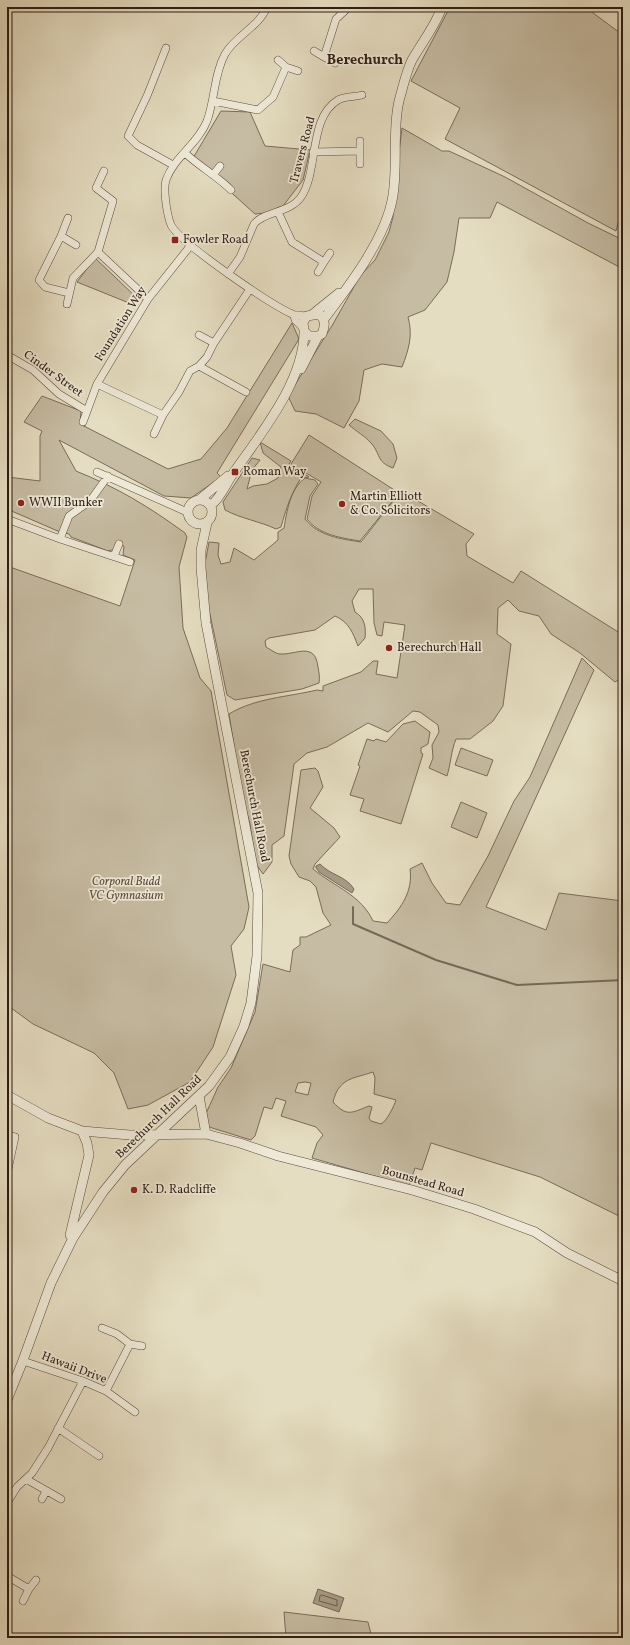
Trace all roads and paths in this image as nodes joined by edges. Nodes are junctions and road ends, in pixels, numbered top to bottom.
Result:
1 (267, 7) edge
2 (349, 7) edge
3 (442, 7) edge
4 (166, 48) dead end
5 (314, 51) dead end
6 (324, 57) junction
7 (278, 60) dead end
8 (335, 63) dead end
9 (286, 66) junction
10 (298, 71) dead end
11 (362, 95) dead end
12 (213, 101) junction
13 (360, 141) dead end
14 (359, 151) junction
15 (313, 152) junction
16 (185, 153) junction
17 (360, 164) dead end
18 (173, 165) junction
19 (220, 166) dead end
20 (104, 171) dead end
21 (213, 175) junction
22 (88, 185) dead end
23 (96, 188) junction
24 (231, 190) dead end
25 (278, 212) junction
26 (68, 218) dead end
27 (61, 236) junction
28 (76, 245) dead end
29 (190, 245) junction
30 (98, 252) junction
31 (330, 253) dead end
32 (324, 262) junction
33 (318, 272) dead end
34 (228, 274) junction
35 (250, 289) junction
36 (344, 291) junction
37 (69, 293) junction
38 (148, 299) junction
39 (67, 304) dead end
40 (294, 315) junction
41 (310, 315) junction
42 (324, 319) junction
43 (304, 330) junction
44 (199, 335) dead end
45 (318, 336) junction
46 (214, 343) junction
47 (7, 355) edge
48 (199, 366) junction
49 (295, 374) junction
50 (97, 384) junction
51 (246, 392) dead end
52 (87, 411) junction
53 (163, 415) junction
54 (83, 422) dead end
55 (154, 434) dead end
56 (96, 472) dead end
57 (233, 474) junction
58 (108, 476) junction
59 (199, 500) junction
60 (210, 505) junction
61 (187, 512) junction
62 (7, 519) edge
63 (207, 523) junction
64 (197, 524) junction
65 (60, 539) junction
66 (119, 544) dead end
67 (202, 550) junction
68 (114, 556) junction
69 (130, 562) dead end
70 (7, 1095) edge
71 (199, 1096) junction
72 (82, 1131) junction
73 (155, 1134) junction
74 (206, 1134) junction
75 (7, 1135) edge
76 (130, 1135) junction
77 (140, 1150) junction
78 (7, 1174) edge
79 (73, 1238) junction
80 (623, 1280) edge
81 (102, 1328) dead end
82 (130, 1344) junction
83 (142, 1346) dead end
84 (23, 1361) junction
85 (83, 1381) junction
86 (106, 1391) junction
87 (7, 1400) edge
88 (135, 1412) dead end
89 (58, 1428) junction
90 (99, 1456) dead end
91 (26, 1479) junction
92 (46, 1491) junction
93 (42, 1499) dead end
94 (60, 1499) dead end
95 (8, 1500) edge
96 (7, 1576) edge
97 (36, 1580) dead end
98 (29, 1589) junction
99 (23, 1601) dead end

1 - 12 street
2 - 6 street
3 - 36 street
4 - 18 street
5 - 6 street
6 - 8 street
7 - 9 street
9 - 10 street
9 - 12 street
11 - 15 street, Travers Road
12 - 16 street
13 - 14 street
14 - 15 street
14 - 17 street
15 - 25 street, Travers Road
16 - 18 street
16 - 21 street
18 - 29 street
19 - 21 street
20 - 23 street
21 - 24 street
22 - 23 street
23 - 30 street
25 - 32 street
25 - 34 street, Travers Road
26 - 27 street
27 - 28 street
27 - 37 street
29 - 34 street
29 - 38 street, Foundation Way
30 - 37 street
30 - 38 street
31 - 32 street
32 - 33 street
34 - 35 street
35 - 40 street
35 - 46 street
36 - 41 street
36 - 42 street
37 - 39 street
38 - 50 street, Foundation Way
40 - 41 street
40 - 43 street
41 - 42 street
41 - 43 street
42 - 45 street
43 - 45 street
43 - 49 street
44 - 46 street
45 - 49 street
46 - 48 street
47 - 52 street, Cinder Street
48 - 51 street
48 - 53 street
49 - 57 street
50 - 52 street, Foundation Way
50 - 53 street
52 - 54 street, Foundation Way
53 - 55 street
56 - 58 street
57 - 59 street
57 - 60 street
58 - 61 street
58 - 65 street
59 - 60 street
59 - 61 street
60 - 63 street
61 - 64 street
62 - 65 street
63 - 64 street
63 - 67 street, Berechurch Hall Road
64 - 67 street, Berechurch Hall Road
65 - 68 street
66 - 68 street
67 - 71 street, Berechurch Hall Road
68 - 69 street
70 - 72 street, Bounstead Road
71 - 73 street, Berechurch Hall Road
71 - 74 street
72 - 76 street, Bounstead Road
72 - 79 street
73 - 74 street, Bounstead Road
73 - 76 street, Bounstead Road
73 - 77 street, Berechurch Hall Road
74 - 80 street, Bounstead Road
75 - 78 street
76 - 77 street
77 - 79 street, Berechurch Hall Road
79 - 84 street, Berechurch Hall Road
81 - 82 street
82 - 83 street
82 - 86 street
84 - 85 street, Hawaii Drive
84 - 87 street, Berechurch Hall Road
85 - 86 street, Hawaii Drive
85 - 89 street
86 - 88 street, Hawaii Drive
89 - 90 street
89 - 91 street
91 - 92 street
91 - 95 street
92 - 93 street
92 - 94 street
96 - 98 street
97 - 98 street
98 - 99 street

